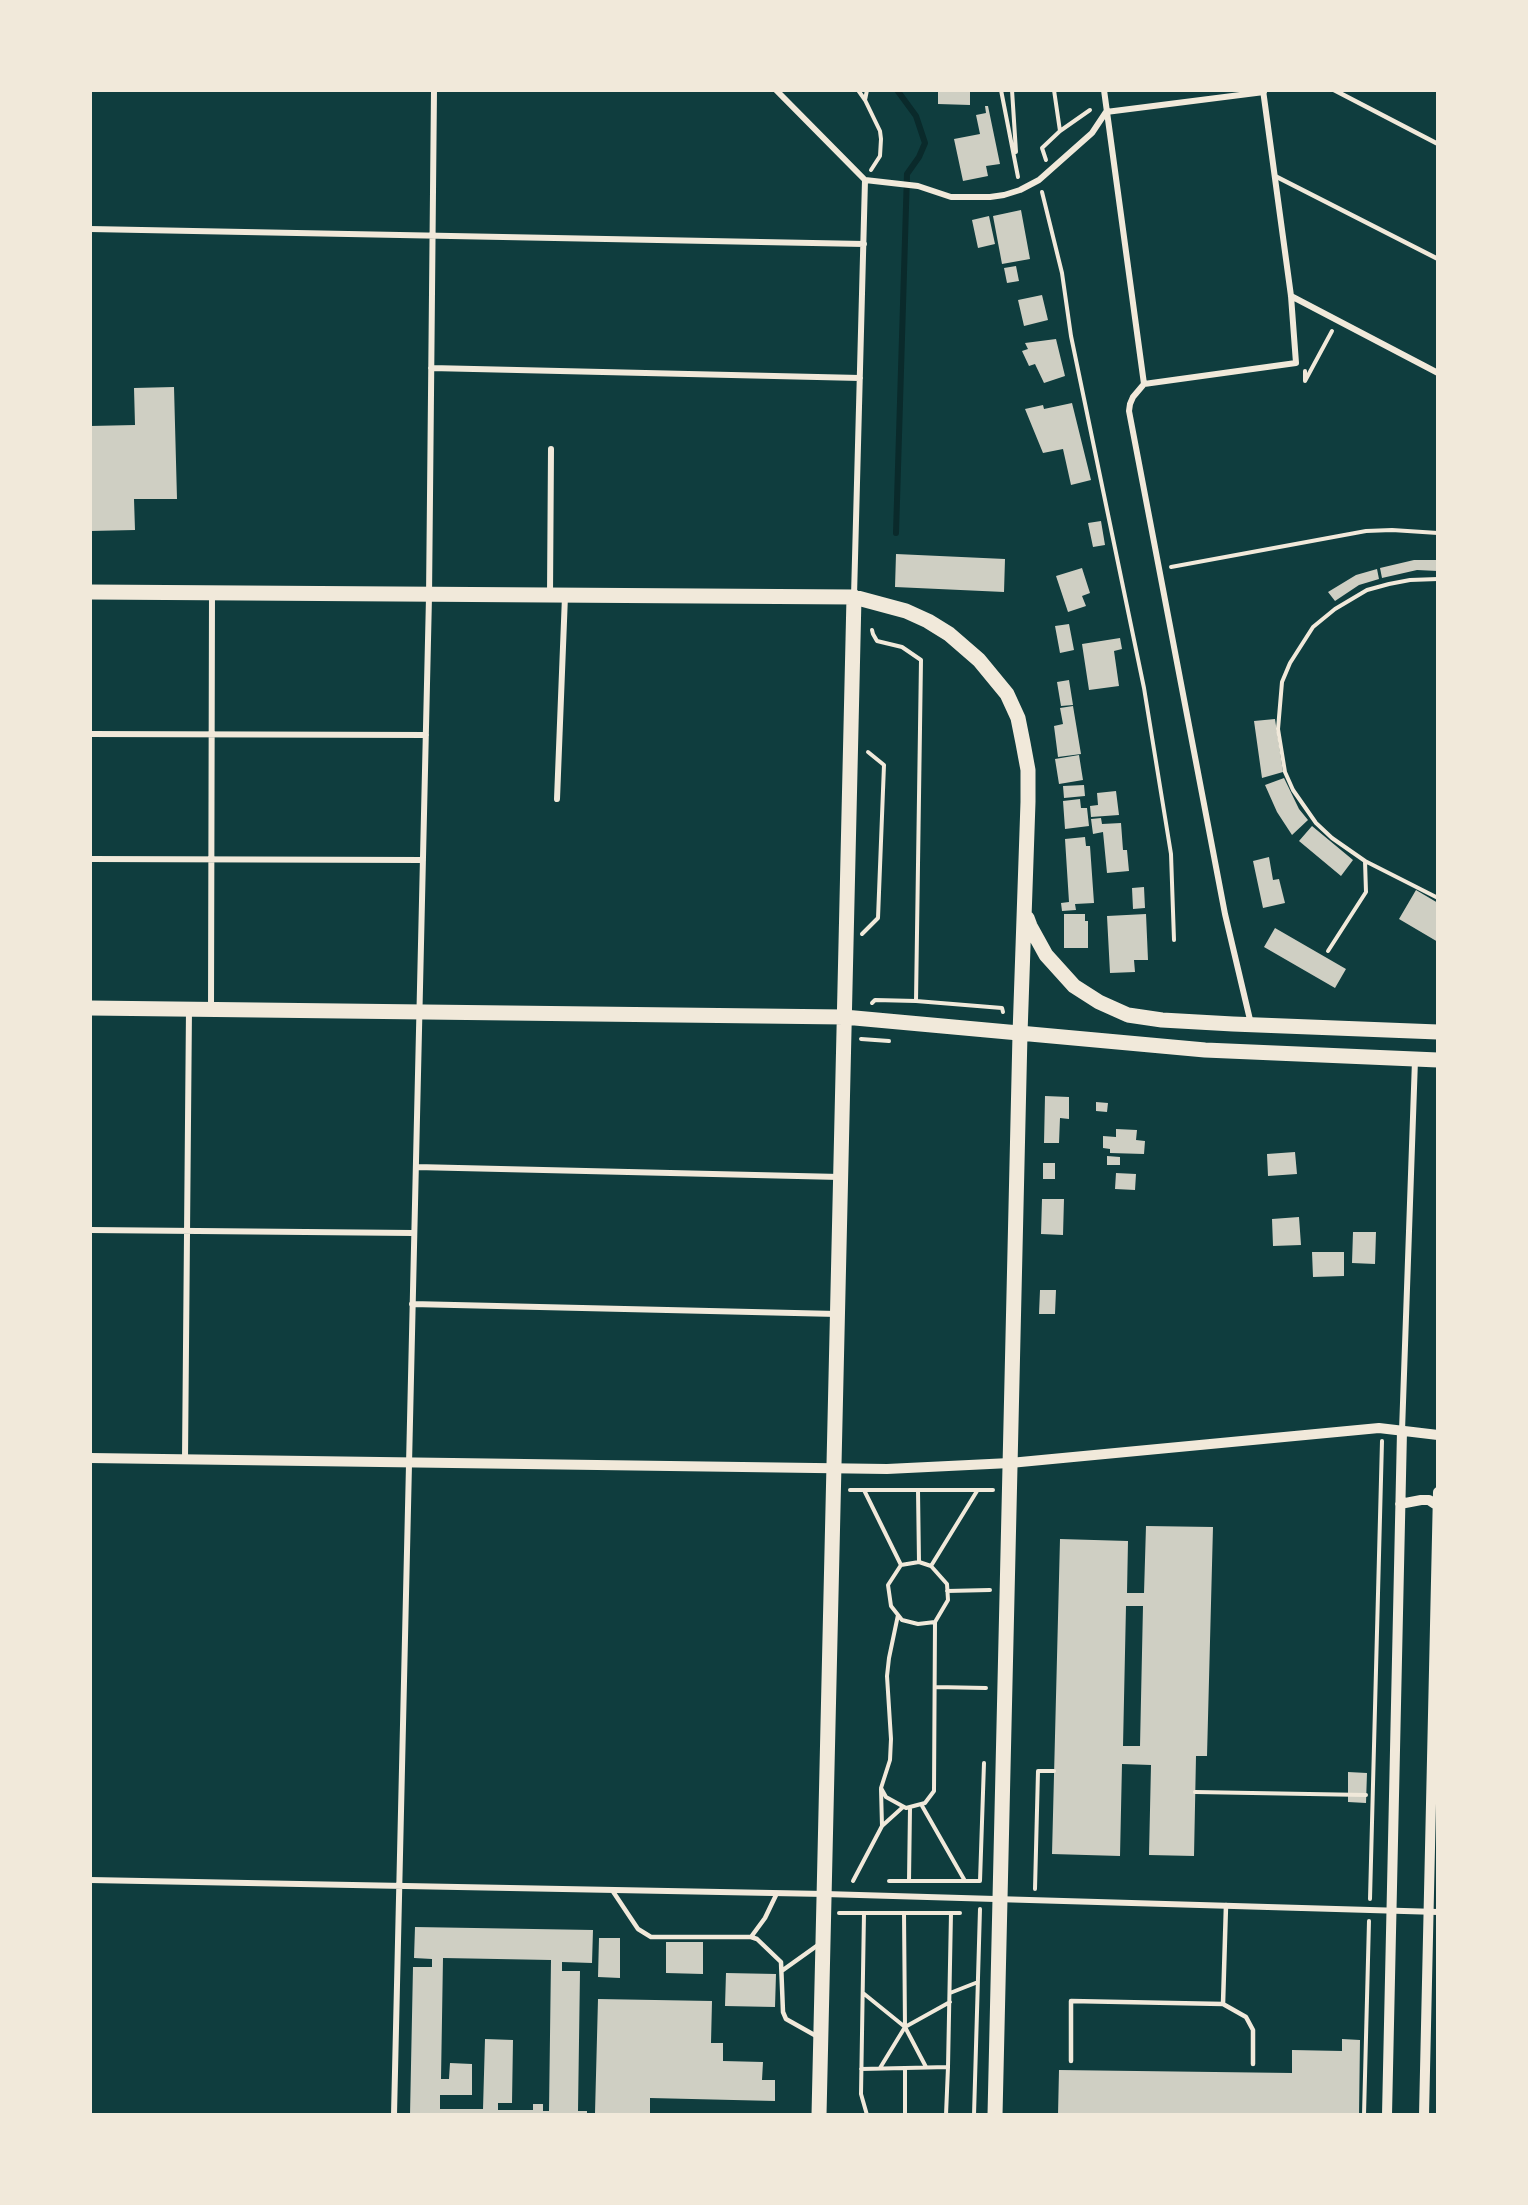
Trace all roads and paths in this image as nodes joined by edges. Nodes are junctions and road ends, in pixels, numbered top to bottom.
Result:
1 (434, 90) edge
2 (776, 90) edge
3 (858, 90) edge
4 (867, 90) edge
5 (1001, 90) edge
6 (1012, 90) edge
7 (1054, 90) edge
8 (1104, 90) edge
9 (1334, 90) edge
10 (1264, 91) edge
11 (866, 100) junction
12 (1105, 101) junction
13 (1106, 112) junction
14 (1060, 131) junction
15 (1438, 144) edge
16 (1016, 161) junction
17 (1049, 172) junction
18 (1275, 176) junction
19 (865, 180) junction
20 (1039, 180) junction
21 (1020, 190) junction
22 (90, 229) edge
23 (432, 236) junction
24 (864, 244) junction
25 (1438, 259) edge
26 (1291, 296) junction
27 (431, 368) junction
28 (1438, 373) edge
29 (860, 378) junction
30 (1144, 384) junction
31 (551, 449) dead end
32 (1438, 533) edge
33 (1187, 564) dead end
34 (1438, 579) edge
35 (90, 592) edge
36 (212, 592) junction
37 (429, 594) junction
38 (550, 595) junction
39 (566, 595) junction
40 (854, 597) junction
41 (90, 734) edge
42 (212, 734) junction
43 (426, 735) junction
44 (557, 799) dead end
45 (90, 859) edge
46 (211, 859) junction
47 (423, 860) junction
48 (1365, 861) junction
49 (1438, 898) edge
50 (1026, 911) junction
51 (1174, 940) dead end
52 (1328, 951) dead end
53 (916, 1001) dead end
54 (90, 1008) edge
55 (189, 1009) junction
56 (211, 1010) junction
57 (419, 1012) junction
58 (844, 1017) junction
59 (1251, 1025) junction
60 (1005, 1032) junction
61 (1438, 1032) edge
62 (1020, 1034) junction
63 (1415, 1059) junction
64 (1438, 1059) edge
65 (416, 1167) junction
66 (840, 1177) junction
67 (90, 1230) edge
68 (188, 1231) junction
69 (413, 1233) junction
70 (412, 1304) junction
71 (837, 1314) junction
72 (1383, 1429) junction
73 (1402, 1431) junction
74 (1438, 1435) edge
75 (90, 1458) edge
76 (185, 1459) junction
77 (1010, 1463) junction
78 (409, 1464) junction
79 (993, 1464) junction
80 (834, 1469) junction
81 (847, 1490) dead end
82 (864, 1490) junction
83 (918, 1490) junction
84 (978, 1490) junction
85 (993, 1490) junction
86 (1438, 1492) edge
87 (993, 1501) dead end
88 (1400, 1504) junction
89 (1438, 1506) edge
90 (1438, 1537) edge
91 (919, 1562) junction
92 (901, 1566) junction
93 (931, 1566) junction
94 (990, 1579) dead end
95 (990, 1590) junction
96 (947, 1591) junction
97 (989, 1601) dead end
98 (898, 1615) junction
99 (935, 1622) junction
100 (987, 1677) dead end
101 (935, 1687) junction
102 (986, 1688) junction
103 (1436, 1688) edge
104 (986, 1699) dead end
105 (984, 1756) dead end
106 (1054, 1771) dead end
107 (881, 1788) junction
108 (1195, 1792) dead end
109 (1366, 1796) dead end
110 (921, 1804) junction
111 (903, 1807) junction
112 (910, 1808) junction
113 (882, 1826) junction
114 (90, 1880) edge
115 (844, 1881) dead end
116 (853, 1881) junction
117 (864, 1881) dead end
118 (887, 1881) dead end
119 (909, 1881) junction
120 (965, 1881) junction
121 (980, 1881) junction
122 (399, 1886) junction
123 (612, 1890) junction
124 (777, 1893) junction
125 (825, 1894) junction
126 (980, 1899) junction
127 (1000, 1900) junction
128 (1035, 1900) junction
129 (1227, 1905) junction
130 (1370, 1910) junction
131 (1391, 1911) junction
132 (1433, 1912) edge
133 (835, 1913) dead end
134 (864, 1913) junction
135 (904, 1913) junction
136 (951, 1913) junction
137 (979, 1913) junction
138 (751, 1937) junction
139 (823, 1942) junction
140 (783, 1970) junction
141 (978, 1982) junction
142 (863, 1993) junction
143 (950, 1993) junction
144 (950, 2002) junction
145 (1223, 2004) junction
146 (905, 2027) junction
147 (821, 2039) junction
148 (1071, 2061) dead end
149 (1252, 2064) dead end
150 (926, 2067) junction
151 (948, 2067) junction
152 (880, 2068) junction
153 (905, 2068) junction
154 (861, 2069) junction
155 (394, 2115) edge
156 (819, 2115) edge
157 (867, 2115) edge
158 (905, 2115) edge
159 (946, 2115) edge
160 (974, 2115) edge
161 (995, 2115) edge
162 (1364, 2115) edge
163 (1387, 2115) edge
164 (1424, 2115) edge

1 - 23 street
2 - 19 street
3 - 11 path
4 - 11 path
5 - 16 path
6 - 16 path
7 - 14 path
8 - 12 street
9 - 15 lane
10 - 13 street
10 - 18 street
11 - 19 path
12 - 13 street
12 - 14 path
13 - 17 street
13 - 30 street
14 - 17 path
16 - 21 path
17 - 20 street
18 - 25 lane
18 - 26 street
19 - 21 street
19 - 24 street
20 - 21 street
20 - 51 path
22 - 23 street
23 - 24 street
23 - 27 street
24 - 29 street
26 - 28 street
26 - 30 street
27 - 29 street
27 - 37 street
29 - 40 street
30 - 59 street
31 - 38 street
32 - 33 path
34 - 48 path
35 - 36 main road
36 - 37 main road
36 - 42 street
37 - 38 main road
37 - 43 street
38 - 39 main road
39 - 40 main road
39 - 44 street
40 - 50 main road
40 - 58 main road
41 - 42 street
42 - 43 street
42 - 46 street
43 - 47 street
45 - 46 street
46 - 47 street
46 - 56 street
47 - 57 street
48 - 49 path
48 - 52 path
50 - 59 main road
50 - 62 main road
53 - 60 path
54 - 55 main road
55 - 56 main road
55 - 68 street
56 - 57 main road
57 - 58 main road
57 - 65 street
58 - 60 main road
58 - 66 main road
59 - 61 main road
60 - 62 main road
62 - 63 main road
62 - 77 main road
63 - 64 main road
63 - 73 street
65 - 66 street
65 - 69 street
66 - 71 main road
67 - 68 street
68 - 69 street
68 - 76 street
69 - 70 street
70 - 71 street
70 - 78 street
71 - 80 main road
72 - 73 street
72 - 77 street
72 - 130 path
73 - 74 street
73 - 88 street
75 - 76 street
76 - 78 street
77 - 79 street
77 - 127 main road
78 - 80 street
78 - 122 street
79 - 80 street
79 - 85 path
80 - 125 main road
81 - 82 path
82 - 83 path
82 - 92 path
83 - 84 path
83 - 91 path
84 - 85 path
84 - 93 path
85 - 87 path
86 - 89 street
88 - 89 street
88 - 131 street
89 - 90 street
90 - 103 street
91 - 92 path
91 - 93 path
92 - 98 path
93 - 96 path
94 - 95 path
95 - 96 path
95 - 97 path
96 - 99 path
98 - 99 path
98 - 107 path
99 - 101 path
100 - 102 path
101 - 102 path
101 - 110 path
102 - 104 path
103 - 132 street
105 - 121 path
106 - 128 path
107 - 111 path
107 - 113 path
108 - 109 path
110 - 112 path
110 - 120 path
111 - 112 path
111 - 113 path
112 - 119 path
113 - 116 path
114 - 122 street
115 - 116 path
116 - 117 path
118 - 119 path
119 - 120 path
120 - 121 path
121 - 126 path
122 - 123 street
122 - 155 street
123 - 124 street
123 - 138 lane
124 - 125 street
124 - 138 lane
125 - 126 street
125 - 139 main road
126 - 127 street
126 - 137 path
127 - 128 street
127 - 161 main road
128 - 129 street
129 - 130 street
129 - 145 lane
130 - 131 street
130 - 162 path
131 - 132 street
131 - 163 street
132 - 164 street
133 - 134 path
134 - 135 path
134 - 142 path
135 - 136 path
135 - 146 path
136 - 137 path
136 - 143 path
137 - 141 path
138 - 140 lane
139 - 140 lane
139 - 147 main road
140 - 147 lane
141 - 143 path
141 - 160 path
142 - 146 path
142 - 154 path
143 - 144 path
144 - 146 path
144 - 151 path
145 - 148 lane
145 - 149 lane
146 - 150 path
146 - 152 path
147 - 156 main road
150 - 151 path
150 - 153 path
151 - 159 path
152 - 153 path
152 - 154 path
153 - 158 path
154 - 157 path

